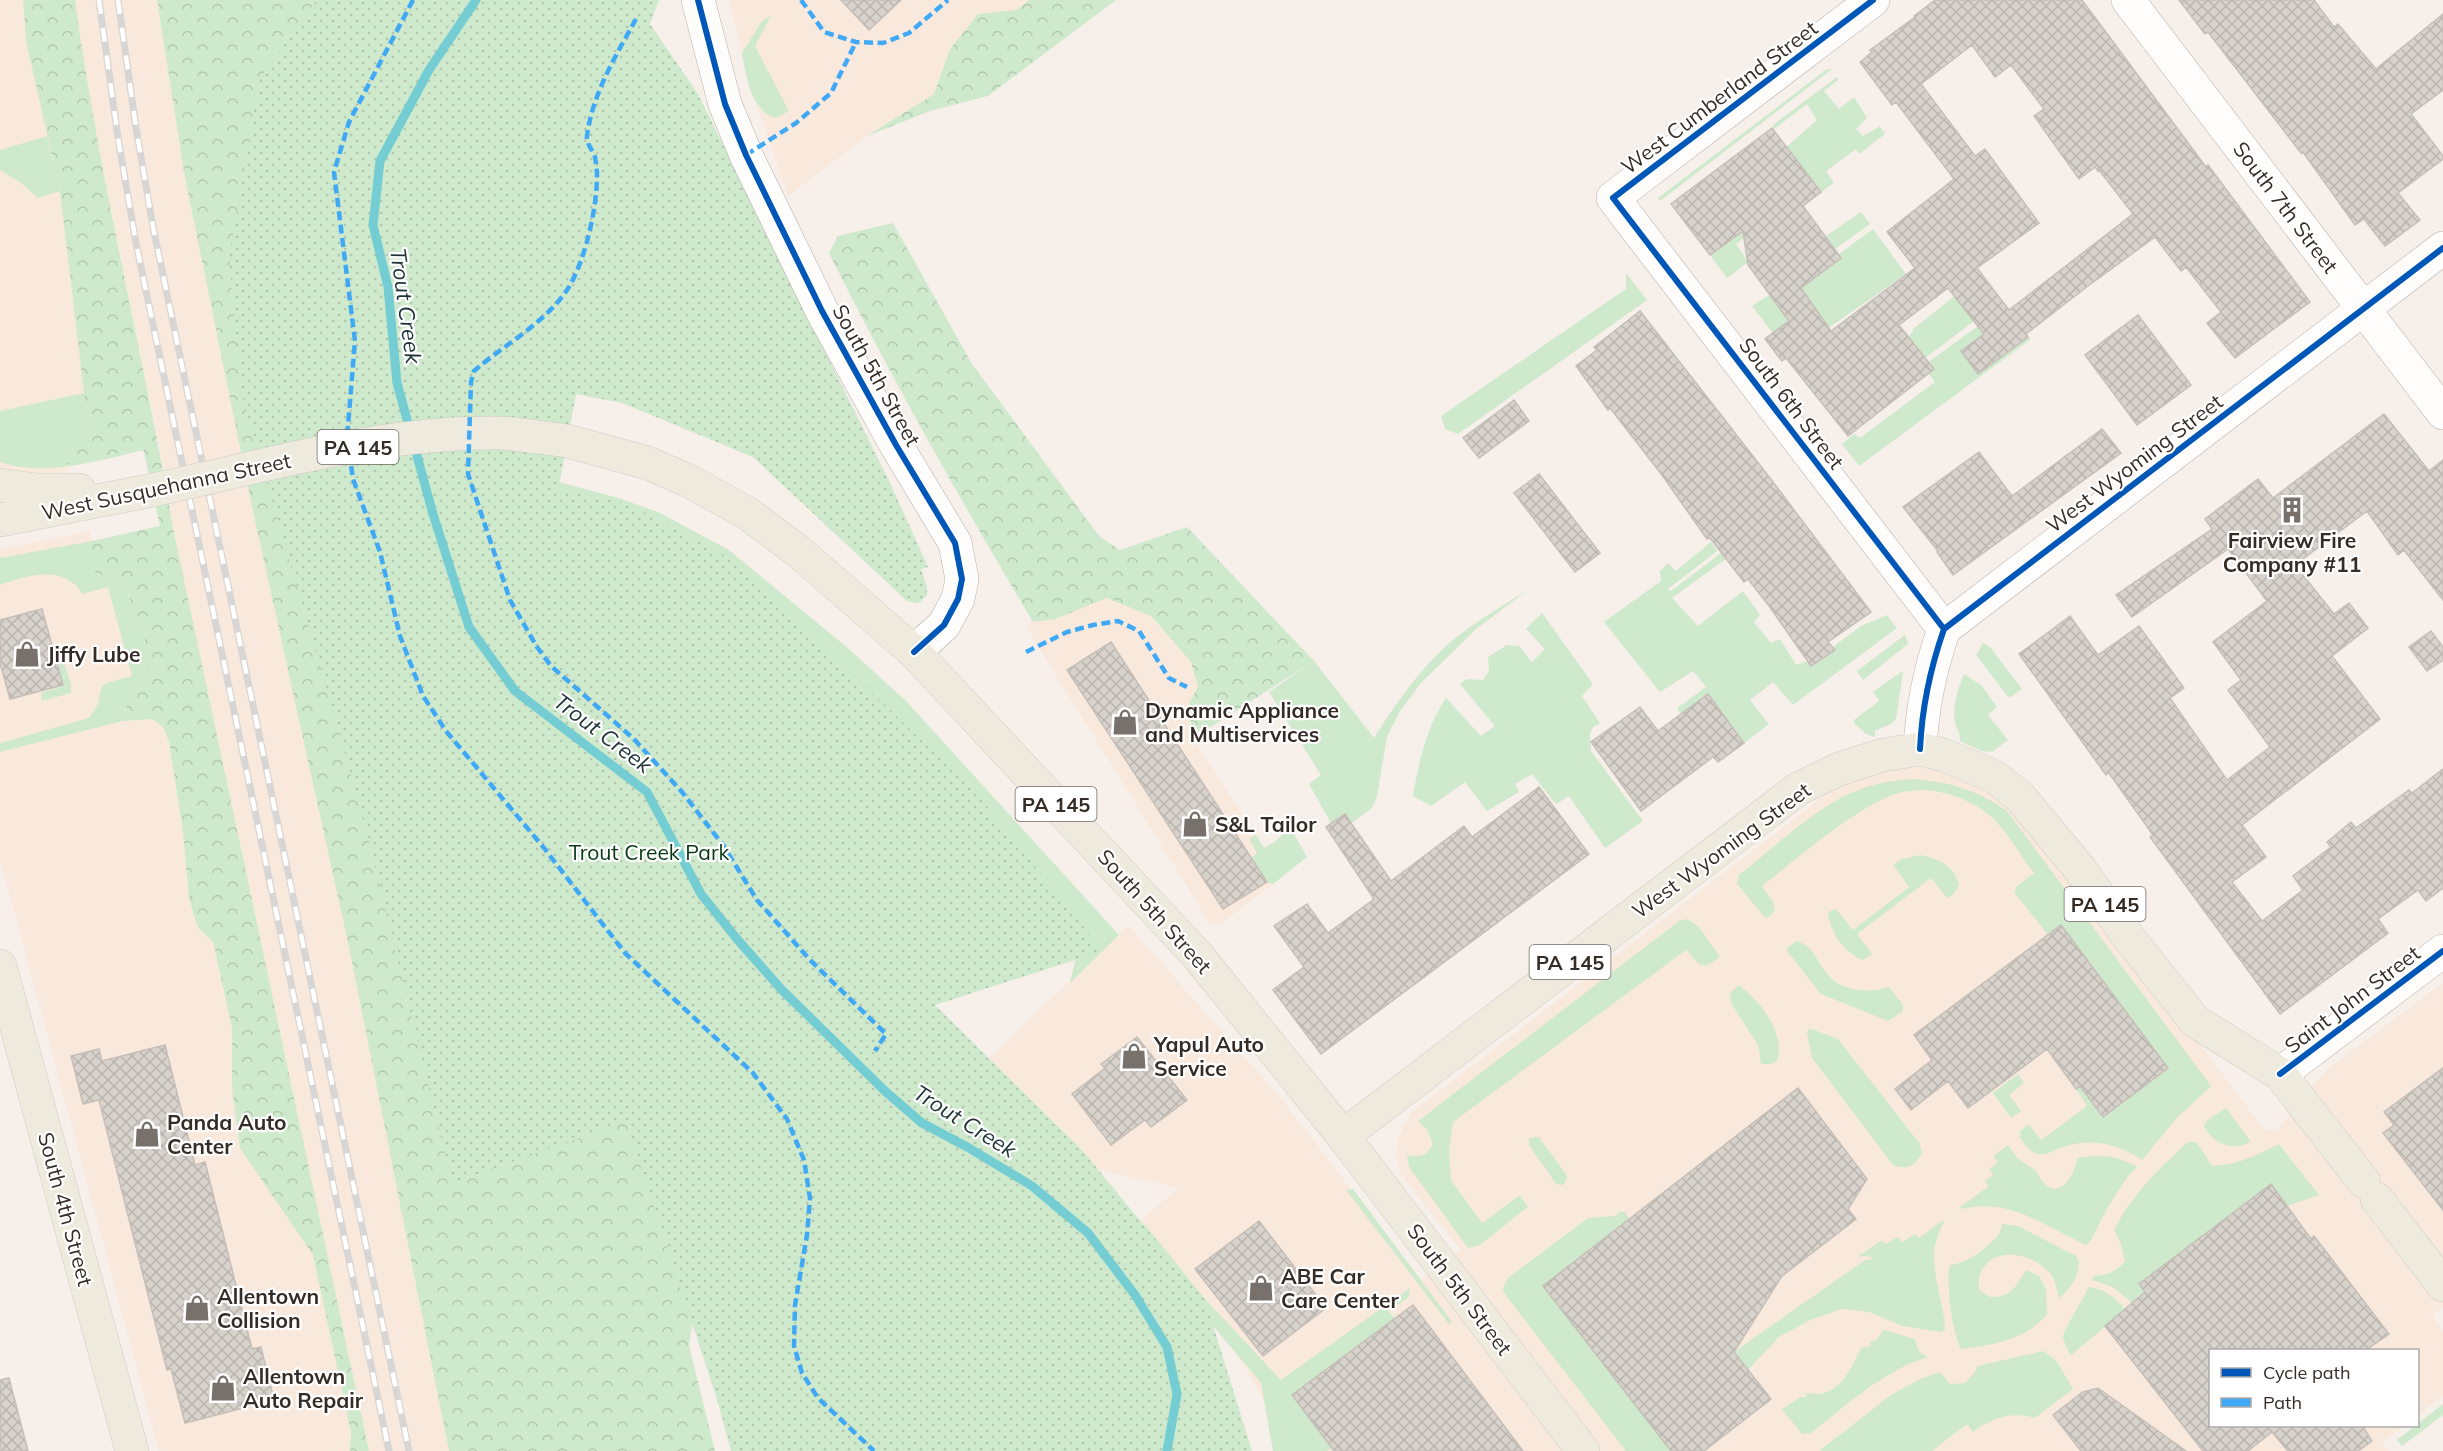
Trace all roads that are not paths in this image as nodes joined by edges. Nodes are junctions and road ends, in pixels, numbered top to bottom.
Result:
1 (698, 0) edge
2 (1873, 0) edge
3 (2128, 0) edge
4 (1613, 198) joint
5 (2443, 248) edge
6 (2363, 309) junction
7 (2443, 413) edge
8 (0, 485) edge
9 (153, 490) junction
10 (0, 520) edge
11 (1944, 629) junction
12 (914, 652) junction
13 (1920, 749) junction
14 (2443, 951) edge
15 (0, 966) edge
16 (2280, 1074) junction
17 (1343, 1137) junction
18 (2443, 1285) edge
19 (132, 1451) edge
20 (1584, 1451) edge

1 - 12 street, South 5th Street
2 - 4 street, West Cumberland Street
3 - 6 street, South 7th Street
4 - 11 street, South 6th Street
5 - 6 street, West Wyoming Street
6 - 7 street, South 7th Street
6 - 11 street, West Wyoming Street
8 - 9 main road
9 - 10 main road, West Susquehanna Street / PA 145
9 - 12 main road, West Susquehanna Street / PA 145, bridge
11 - 13 street
12 - 17 main road, South 5th Street / PA 145
13 - 16 main road, PA 145
13 - 17 main road, West Wyoming Street / PA 145
14 - 16 street, Saint John Street
15 - 19 main road, South 4th Street
16 - 18 main road, PA 145
17 - 20 main road, South 5th Street / PA 145

